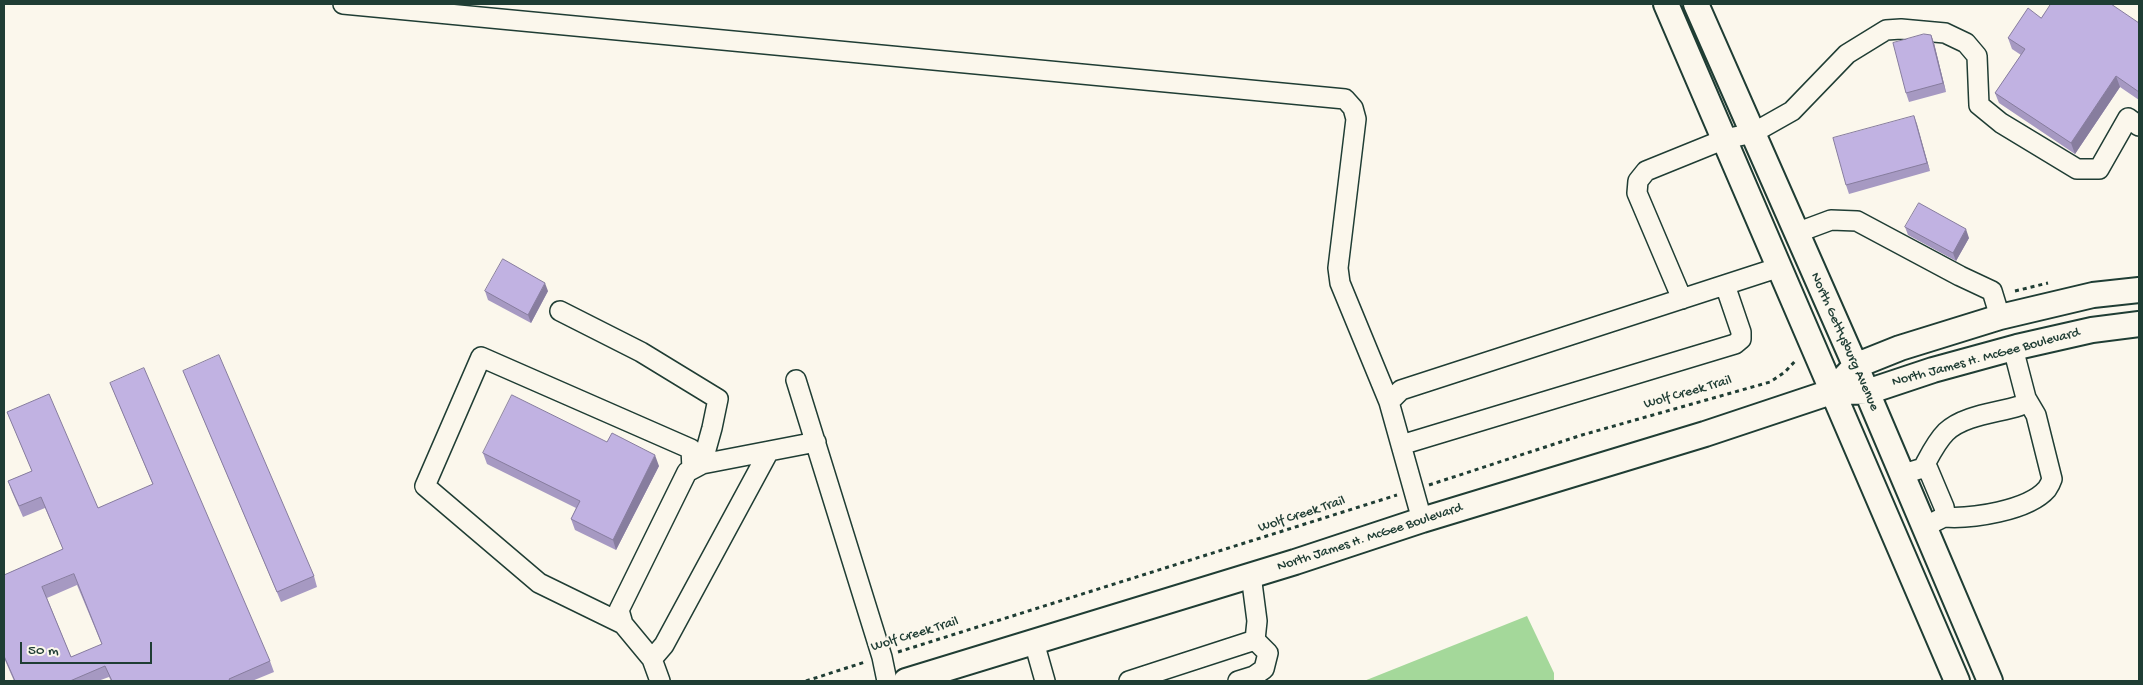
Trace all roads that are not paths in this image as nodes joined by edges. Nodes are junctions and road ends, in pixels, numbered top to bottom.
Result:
1 (343, 4) edge
2 (1666, 4) edge
3 (1696, 4) edge
4 (2139, 126) edge
5 (1753, 133) junction
6 (1725, 139) junction
7 (1796, 233) junction
8 (1780, 267) junction
9 (1725, 285) junction
10 (2139, 290) edge
11 (1682, 299) junction
12 (560, 312) dead end
13 (2000, 317) junction
14 (2139, 324) edge
15 (2014, 348) junction
16 (1855, 366) junction
17 (796, 380) dead end
18 (1834, 391) junction
19 (1867, 392) junction
20 (2026, 398) junction
21 (1389, 402) junction
22 (816, 442) junction
23 (1401, 445) junction
24 (768, 451) junction
25 (697, 466) junction
26 (1913, 472) junction
27 (1422, 520) junction
28 (1934, 522) junction
29 (1251, 576) junction
30 (623, 624) junction
31 (1255, 640) junction
32 (1034, 642) junction
33 (652, 659) junction
34 (933, 677) edge
35 (660, 681) edge
36 (888, 681) edge
37 (906, 681) edge
38 (1045, 681) edge
39 (1130, 681) edge
40 (1238, 681) edge
41 (1957, 681) edge
42 (1990, 681) edge

1 - 21 street
2 - 6 main road, North Gettysburg Avenue
3 - 5 main road, North Gettysburg Avenue
4 - 5 street
5 - 6 street
5 - 7 main road, North Gettysburg Avenue
6 - 8 main road, North Gettysburg Avenue
6 - 11 street
7 - 13 street
7 - 16 main road, North Gettysburg Avenue
8 - 9 street
8 - 18 main road, North Gettysburg Avenue
9 - 11 street
9 - 23 street
10 - 13 main road
11 - 21 street
12 - 25 street
13 - 16 main road
14 - 15 main road, North James H. McGee Boulevard
15 - 19 main road, North James H. McGee Boulevard
15 - 20 street
16 - 18 main road
16 - 19 main road, North Gettysburg Avenue
17 - 22 street
18 - 19 main road, North James H. McGee Boulevard
18 - 27 main road, North James H. McGee Boulevard
18 - 41 main road, North Gettysburg Avenue
19 - 26 main road, North Gettysburg Avenue
20 - 26 street
20 - 28 street
21 - 23 street
22 - 24 street
22 - 36 street
23 - 27 street
24 - 25 street
24 - 33 street
25 - 30 street
25 - 30 street
26 - 28 main road, North Gettysburg Avenue
27 - 29 main road, North James H. McGee Boulevard
28 - 42 main road, North Gettysburg Avenue
29 - 31 street
29 - 32 main road, North James H. McGee Boulevard
30 - 33 street
31 - 39 street
31 - 40 street
32 - 34 main road, North James H. McGee Boulevard
32 - 38 street
33 - 35 street
34 - 37 main road, North James H. McGee Boulevard

